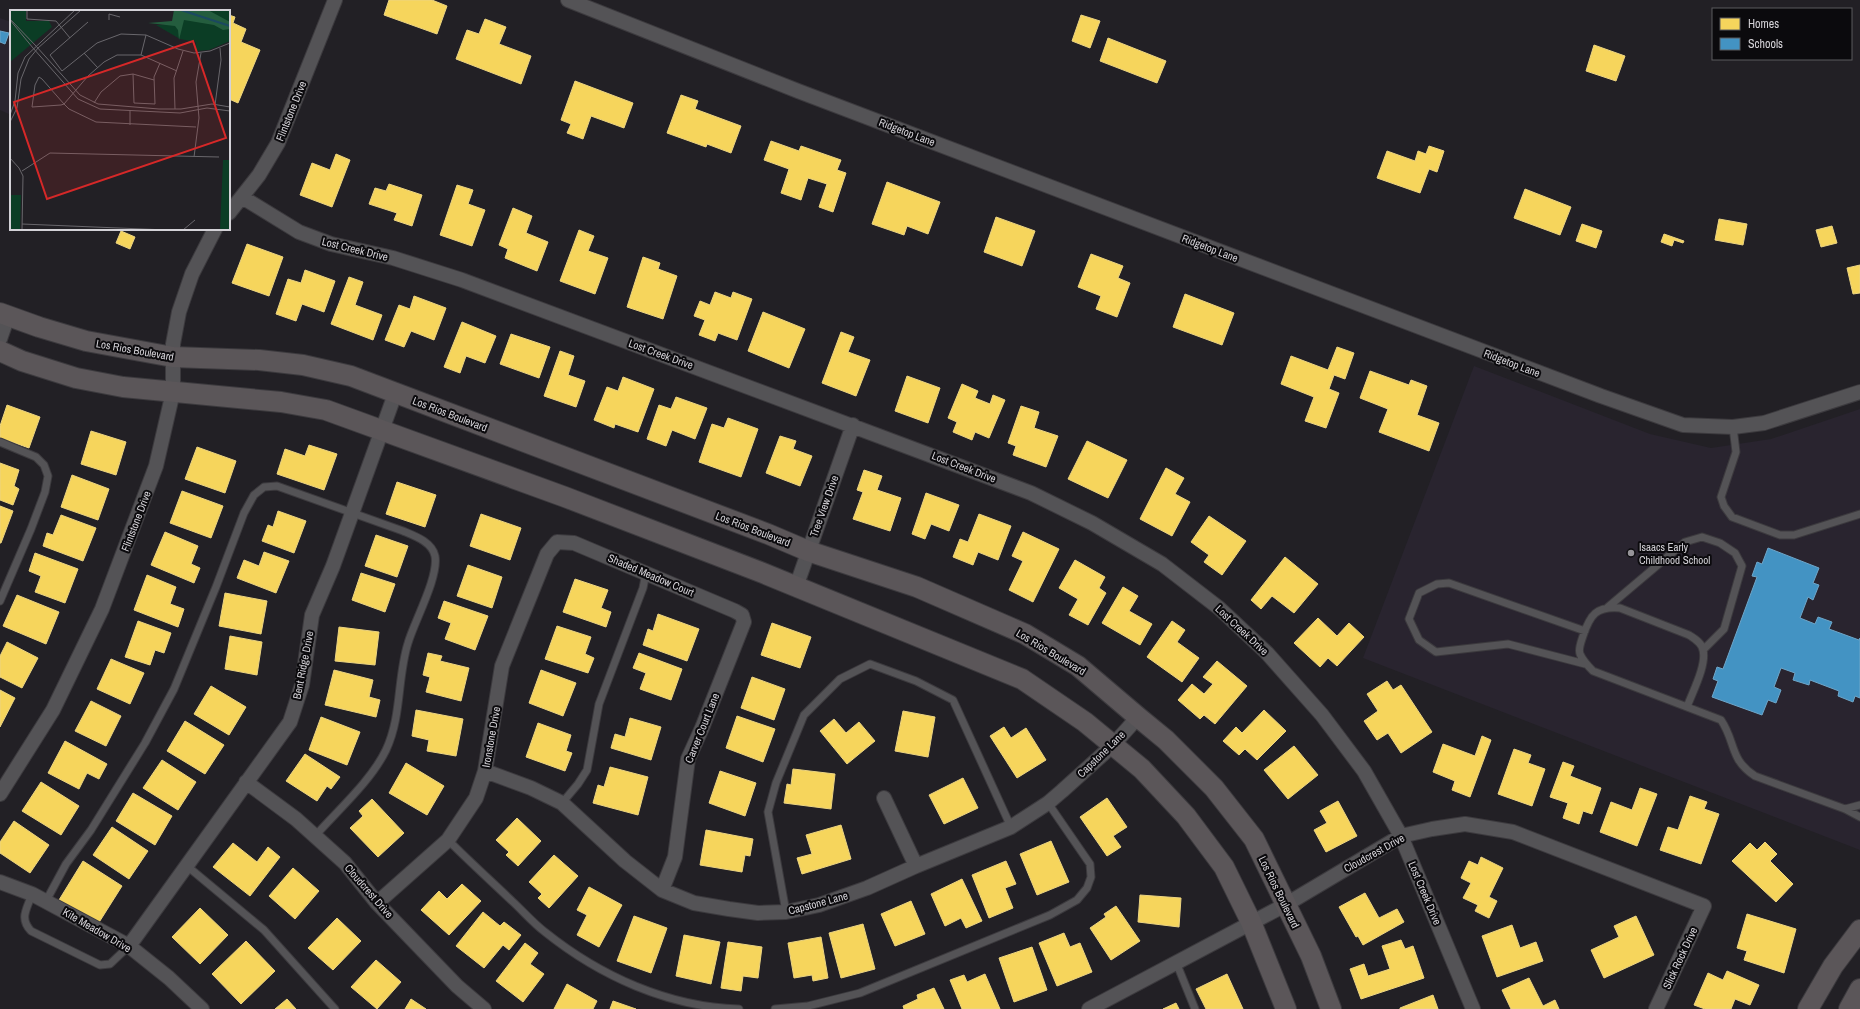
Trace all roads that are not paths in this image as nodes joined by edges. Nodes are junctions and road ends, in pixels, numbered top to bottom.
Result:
1 (335, 0) edge
2 (568, 0) edge
3 (242, 198) junction
4 (230, 212) edge
5 (214, 230) edge
6 (4, 314) edge
7 (0, 339) edge
8 (0, 351) edge
9 (173, 357) junction
10 (172, 392) junction
11 (1860, 392) edge
12 (395, 394) junction
13 (853, 425) junction
14 (1734, 427) junction
15 (381, 429) junction
16 (0, 442) edge
17 (352, 512) junction
18 (1860, 514) edge
19 (557, 542) joint
20 (808, 551) junction
21 (646, 573) junction
22 (796, 587) junction
23 (0, 601) edge
24 (1608, 607) junction
25 (742, 615) joint
26 (1585, 631) junction
27 (1703, 650) junction
28 (1585, 664) junction
29 (1687, 707) junction
30 (1138, 717) junction
31 (1112, 746) junction
32 (485, 771) junction
33 (246, 782) junction
34 (0, 794) edge
35 (884, 798) dead end
36 (562, 803) junction
37 (1048, 803) junction
38 (1860, 805) edge
39 (1845, 809) junction
40 (1860, 817) edge
41 (1012, 827) junction
42 (315, 836) junction
43 (1401, 836) junction
44 (448, 840) junction
45 (187, 866) junction
46 (916, 866) junction
47 (0, 882) edge
48 (662, 890) junction
49 (32, 894) junction
50 (46, 901) junction
51 (377, 903) junction
52 (1285, 905) junction
53 (1704, 906) joint
54 (786, 912) junction
55 (1250, 922) junction
56 (1860, 930) edge
57 (129, 946) junction
58 (1176, 962) junction
59 (1860, 989) edge
60 (202, 1009) edge
61 (335, 1009) edge
62 (484, 1009) edge
63 (739, 1009) edge
64 (775, 1009) edge
65 (1089, 1009) edge
66 (1195, 1009) edge
67 (1286, 1009) edge
68 (1331, 1009) edge
69 (1473, 1009) edge
70 (1656, 1009) edge
71 (1808, 1009) edge
72 (1848, 1009) edge

1 - 3 street, Flintstone Drive
2 - 14 street, Ridgetop Lane
3 - 4 street, Flintstone Drive
3 - 13 street, Lost Creek Drive
5 - 9 street, Flintstone Drive
6 - 7 street
6 - 9 main road, Los Rios Boulevard
8 - 10 main road
9 - 10 street, Flintstone Drive
9 - 12 main road, Los Rios Boulevard
10 - 15 main road
10 - 34 street, Flintstone Drive
11 - 14 street, Ridgetop Lane
12 - 15 street, Bent Ridge Drive
12 - 20 main road, Los Rios Boulevard
13 - 20 street, Tree View Drive
13 - 43 street, Lost Creek Drive
14 - 18 lane
15 - 17 street, Bent Ridge Drive
15 - 22 main road
16 - 23 lane
17 - 33 street, Bent Ridge Drive
17 - 42 lane
17 - 50 lane
19 - 21 street, Shaded Meadow Court
19 - 32 street, Ironstone Drive
20 - 22 street, Tree View Drive
20 - 30 main road, Los Rios Boulevard
21 - 25 street, Shaded Meadow Court
21 - 36 lane
22 - 31 main road
24 - 26 lane
24 - 27 lane
24 - 27 lane
25 - 48 street, Carver Court Lane
26 - 28 lane
26 - 28 lane
27 - 29 lane
28 - 29 lane
29 - 39 lane
30 - 31 street, Capstone Lane
30 - 52 main road, Los Rios Boulevard
31 - 37 street, Capstone Lane
31 - 55 main road
32 - 36 street, Capstone Lane
32 - 44 street, Ironstone Drive
33 - 42 street, Cloudcrest Drive
33 - 45 street, Bent Ridge Drive
35 - 46 street
36 - 48 street, Capstone Lane
37 - 41 street, Capstone Lane
37 - 64 lane
38 - 39 lane
39 - 40 lane
41 - 46 street, Capstone Lane
41 - 54 lane
42 - 51 street, Cloudcrest Drive
43 - 52 street, Cloudcrest Drive
43 - 53 street, Cloudcrest Drive
43 - 69 street, Lost Creek Drive
44 - 51 street, Ironstone Drive
44 - 63 lane
45 - 57 street, Bent Ridge Drive
45 - 61 lane
46 - 54 street, Capstone Lane
47 - 49 street, Kite Meadow Drive
48 - 54 street, Capstone Lane
49 - 50 street, Kite Meadow Drive
49 - 57 lane
50 - 57 street, Kite Meadow Drive
51 - 62 street, Cloudcrest Drive
52 - 55 street, Cloudcrest Drive
52 - 68 main road, Los Rios Boulevard
53 - 70 street, Slick Rock Drive
55 - 58 street, Cloudcrest Drive
55 - 67 main road
56 - 71 main road
57 - 60 street, Kite Meadow Drive
58 - 65 street, Cloudcrest Drive
58 - 66 lane
59 - 72 main road

